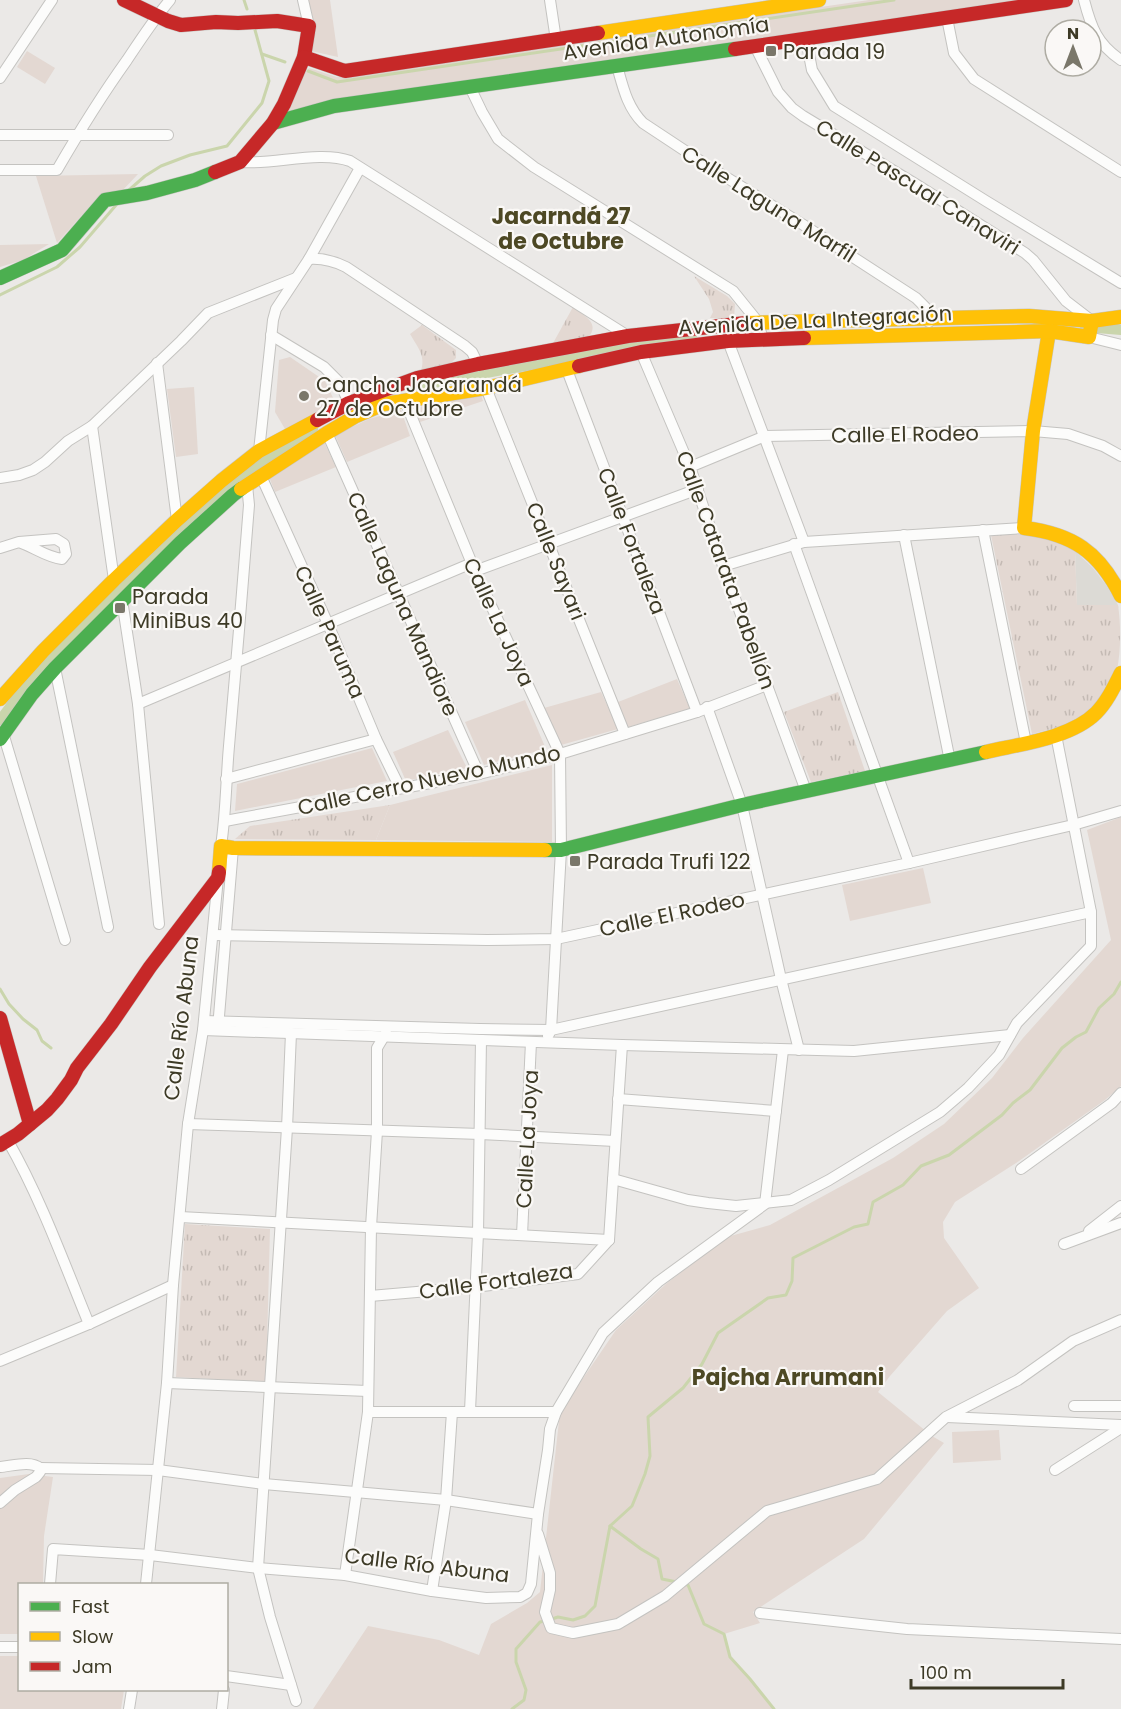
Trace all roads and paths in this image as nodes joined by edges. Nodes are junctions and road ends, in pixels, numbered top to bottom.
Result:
1 (52, 0) edge
2 (124, 0) edge
3 (170, 0) edge
4 (303, 0) edge
5 (550, 0) edge
6 (819, 0) edge
7 (1066, 0) edge
8 (1084, 0) edge
9 (731, 7) edge
10 (157, 16) junction
11 (947, 18) junction
12 (309, 26) junction
13 (806, 39) junction
14 (556, 40) junction
15 (755, 46) junction
16 (304, 57) junction
17 (1121, 60) edge
18 (617, 66) junction
19 (0, 78) edge
20 (470, 87) junction
21 (273, 123) junction
22 (0, 135) edge
23 (168, 135) dead end
24 (76, 136) junction
25 (240, 162) junction
26 (360, 168) junction
27 (0, 170) edge
28 (1121, 172) edge
29 (309, 259) junction
30 (3, 275) edge
31 (296, 278) junction
32 (1121, 283) edge
33 (1121, 317) edge
34 (929, 318) junction
35 (1092, 321) junction
36 (758, 322) junction
37 (1048, 332) junction
38 (930, 334) junction
39 (271, 335) junction
40 (628, 336) junction
41 (1089, 337) junction
42 (1121, 339) edge
43 (763, 340) junction
44 (728, 341) junction
45 (1121, 345) edge
46 (642, 352) junction
47 (157, 363) junction
48 (478, 364) junction
49 (567, 370) junction
50 (486, 388) junction
51 (405, 401) junction
52 (349, 403) junction
53 (92, 426) junction
54 (1033, 431) junction
55 (327, 433) junction
56 (765, 436) junction
57 (258, 451) junction
58 (1121, 456) edge
59 (690, 467) junction
60 (261, 476) junction
61 (0, 478) edge
62 (247, 485) junction
63 (698, 489) junction
64 (623, 516) junction
65 (177, 520) junction
66 (1024, 528) junction
67 (983, 530) junction
68 (904, 535) junction
69 (19, 542) dead end
70 (799, 543) junction
71 (549, 544) junction
72 (0, 548) edge
73 (723, 566) junction
74 (473, 567) junction
75 (114, 580) junction
76 (399, 594) junction
77 (1121, 596) edge
78 (122, 600) junction
79 (328, 624) junction
80 (237, 662) junction
81 (55, 668) junction
82 (1121, 673) edge
83 (767, 686) junction
84 (0, 699) edge
85 (138, 704) junction
86 (702, 709) junction
87 (626, 734) junction
88 (1056, 735) junction
89 (2, 736) edge
90 (376, 739) junction
91 (1026, 743) junction
92 (560, 754) junction
93 (950, 760) junction
94 (479, 774) junction
95 (876, 775) junction
96 (226, 779) junction
97 (400, 788) junction
98 (806, 791) junction
99 (742, 805) junction
100 (1121, 811) edge
101 (225, 821) junction
102 (1073, 825) junction
103 (227, 847) junction
104 (561, 850) junction
105 (909, 863) junction
106 (218, 878) junction
107 (763, 895) junction
108 (1091, 912) junction
109 (159, 924) dead end
110 (108, 927) dead end
111 (213, 935) junction
112 (225, 936) junction
113 (556, 939) junction
114 (64, 940) dead end
115 (781, 979) junction
116 (0, 1018) edge
117 (204, 1026) junction
118 (218, 1026) junction
119 (392, 1026) junction
120 (551, 1030) junction
121 (291, 1033) junction
122 (1010, 1035) junction
123 (382, 1037) junction
124 (481, 1040) junction
125 (531, 1042) junction
126 (544, 1042) junction
127 (622, 1045) junction
128 (783, 1050) junction
129 (799, 1050) junction
130 (6, 1058) edge
131 (1121, 1094) edge
132 (618, 1100) junction
133 (776, 1111) junction
134 (30, 1124) junction
135 (188, 1124) junction
136 (287, 1128) junction
137 (377, 1131) junction
138 (480, 1134) junction
139 (527, 1137) junction
140 (615, 1141) junction
141 (4, 1143) edge
142 (1021, 1169) dead end
143 (613, 1179) junction
144 (765, 1204) junction
145 (1121, 1206) edge
146 (180, 1217) junction
147 (281, 1222) junction
148 (1121, 1223) edge
149 (371, 1227) junction
150 (478, 1233) junction
151 (522, 1235) junction
152 (1082, 1237) junction
153 (609, 1240) junction
154 (1064, 1244) dead end
155 (173, 1285) junction
156 (475, 1287) junction
157 (370, 1296) junction
158 (1121, 1320) edge
159 (89, 1324) junction
160 (0, 1361) edge
161 (167, 1383) junction
162 (270, 1387) junction
163 (368, 1391) junction
164 (1121, 1406) edge
165 (1074, 1407) dead end
166 (470, 1411) junction
167 (368, 1412) junction
168 (452, 1412) junction
169 (556, 1412) junction
170 (946, 1417) junction
171 (1121, 1426) edge
172 (0, 1467) edge
173 (40, 1468) junction
174 (158, 1470) junction
175 (1055, 1470) dead end
176 (264, 1484) junction
177 (356, 1491) junction
178 (446, 1500) junction
179 (0, 1503) edge
180 (538, 1514) junction
181 (537, 1530) junction
182 (150, 1555) junction
183 (258, 1568) junction
184 (345, 1575) junction
185 (50, 1583) edge
186 (146, 1583) edge
187 (432, 1591) junction
188 (760, 1613) dead end
189 (1121, 1639) edge
190 (0, 1647) edge
191 (18, 1647) edge
192 (228, 1676) edge
193 (291, 1685) junction
194 (132, 1691) edge
195 (224, 1691) edge
196 (296, 1701) dead end
197 (129, 1709) edge
198 (222, 1709) edge

1 - 19 street
2 - 10 street
3 - 10 street
4 - 12 street
5 - 14 street
6 - 9 street, Avenida Autonomía
7 - 11 street, Avenida Autonomía
8 - 17 street
9 - 14 street, Avenida Autonomía
10 - 12 street
10 - 24 street
11 - 13 street, Avenida Autonomía
11 - 28 street
12 - 16 street
13 - 15 street, Avenida Autonomía
13 - 32 street, Calle Pascual Canaviri
14 - 16 street, Avenida Autonomía
15 - 18 street, Avenida Autonomía
15 - 35 street, Calle Pascual Canaviri
16 - 21 street
18 - 20 street, Avenida Autonomía
18 - 34 street, Calle Laguna Marfil
20 - 21 street, Avenida Autonomía
20 - 36 street
21 - 25 street
22 - 24 street
23 - 24 street
24 - 27 street
25 - 26 street
25 - 30 street
26 - 29 street
26 - 40 street
29 - 31 street
29 - 48 street
31 - 39 street
31 - 47 street
33 - 35 street, Avenida De La Integración
34 - 35 street, Avenida De La Integración
34 - 36 street, Avenida De La Integración
34 - 38 street
35 - 41 street
36 - 40 street, Avenida De La Integración
36 - 43 street
37 - 38 street, Avenida De La Integración
37 - 41 street, Avenida De La Integración
37 - 54 street
38 - 43 street, Avenida De La Integración
39 - 52 street
39 - 57 street
40 - 48 street, Avenida De La Integración
41 - 42 street, Avenida De La Integración
41 - 45 street
43 - 44 street, Avenida De La Integración
44 - 46 street, Avenida De La Integración
44 - 56 street
46 - 49 street, Avenida De La Integración
46 - 59 street, Calle Catarata Pabellón
47 - 53 street
47 - 65 street
48 - 52 street, Avenida De La Integración
49 - 50 street, Avenida De La Integración
49 - 64 street, Calle Fortaleza
50 - 51 street, Avenida De La Integración
50 - 71 street, Calle Sayari
51 - 55 street, Avenida De La Integración
51 - 74 street, Calle La Joya
52 - 57 street, Avenida De La Integración
53 - 61 street
53 - 75 street
54 - 56 street, Calle El Rodeo
54 - 58 street, Calle El Rodeo
54 - 66 street
55 - 60 street, Avenida De La Integración
55 - 76 street, Calle Laguna Mandiore
56 - 59 street, Calle El Rodeo
56 - 70 street
57 - 65 street, Avenida De La Integración
59 - 63 street, Calle Catarata Pabellón
60 - 62 street, Avenida De La Integración
60 - 79 street, Calle Paruma
62 - 78 street, Avenida De La Integración
62 - 80 street, Calle Río Abuna
63 - 64 street
63 - 73 street, Calle Catarata Pabellón
64 - 71 street
64 - 86 street, Calle Fortaleza
65 - 75 street, Avenida De La Integración
66 - 67 street
66 - 77 street
67 - 68 street
67 - 91 street
68 - 70 street
68 - 93 street
69 - 72 street
70 - 73 street
70 - 95 street
71 - 74 street
71 - 87 street, Calle Sayari
73 - 83 street, Calle Catarata Pabellón
74 - 76 street
74 - 92 street, Calle La Joya
75 - 84 street, Avenida De La Integración
76 - 79 street
76 - 94 street, Calle Laguna Mandiore
78 - 81 street, Avenida De La Integración
78 - 85 street
79 - 80 street
79 - 90 street, Calle Paruma
80 - 85 street
80 - 96 street, Calle Río Abuna
81 - 89 street, Avenida De La Integración
81 - 110 street
82 - 88 street
83 - 86 street, Calle Cerro Nuevo Mundo
83 - 98 street, Calle Catarata Pabellón
85 - 109 street
86 - 87 street, Calle Cerro Nuevo Mundo
86 - 99 street, Calle Fortaleza
87 - 92 street, Calle Cerro Nuevo Mundo
88 - 91 street
88 - 102 street
89 - 114 street
90 - 96 street
90 - 97 street, Calle Paruma
91 - 93 street
92 - 94 street, Calle Cerro Nuevo Mundo
92 - 104 street, Calle La Joya
93 - 95 street
94 - 97 street, Calle Cerro Nuevo Mundo
95 - 98 street
95 - 105 street
96 - 101 street, Calle Río Abuna
97 - 101 street, Calle Cerro Nuevo Mundo
98 - 99 street
99 - 104 street
99 - 107 street, Calle Fortaleza
100 - 102 street, Calle El Rodeo
101 - 103 street, Calle Río Abuna
102 - 105 street, Calle El Rodeo
102 - 108 street
103 - 104 street
103 - 106 street, Calle Río Abuna
103 - 112 street
104 - 113 street, Calle La Joya
105 - 107 street, Calle El Rodeo
106 - 111 street, Calle Río Abuna
106 - 134 street
107 - 113 street, Calle El Rodeo
107 - 115 street, Calle Fortaleza
108 - 115 street
108 - 122 street
111 - 112 street, Calle El Rodeo
111 - 117 street, Calle Río Abuna
112 - 113 street, Calle El Rodeo
112 - 118 street
113 - 120 street, Calle La Joya
115 - 120 street
115 - 129 street, Calle Fortaleza
116 - 130 street
117 - 118 street
117 - 135 street, Calle Río Abuna
118 - 119 street
118 - 121 street
119 - 120 street
119 - 123 street
120 - 126 street
121 - 123 street
121 - 136 street
122 - 129 street
122 - 144 street
123 - 124 street
123 - 137 street
124 - 125 street
124 - 138 street
125 - 126 street
125 - 139 street, Calle La Joya
126 - 127 street
127 - 128 street
127 - 132 street
128 - 129 street
128 - 133 street
130 - 134 street
131 - 142 street
132 - 133 street
132 - 140 street
133 - 144 street
134 - 141 street
135 - 136 street
135 - 146 street, Calle Río Abuna
136 - 137 street
136 - 147 street
137 - 138 street
137 - 149 street
138 - 139 street
138 - 150 street
139 - 140 street
139 - 151 street, Calle La Joya
140 - 143 street
141 - 159 street
143 - 144 street
143 - 153 street
144 - 169 street, Calle Río Abuna
145 - 152 street
146 - 147 street
146 - 155 street, Calle Río Abuna
147 - 149 street
147 - 162 street
148 - 152 street
149 - 150 street
149 - 157 street
150 - 151 street
150 - 156 street
151 - 153 street
152 - 154 street
153 - 156 street, Calle Fortaleza
155 - 159 street
155 - 161 street, Calle Río Abuna
156 - 157 street, Calle Fortaleza
156 - 166 street
157 - 163 street
158 - 170 street
159 - 160 street
161 - 162 street
161 - 174 street, Calle Río Abuna
162 - 163 street
162 - 176 street
163 - 167 street
164 - 165 street
166 - 168 street
166 - 169 street
167 - 168 street
167 - 177 street
168 - 178 street
169 - 180 street, Calle Río Abuna
170 - 171 street
170 - 181 street
171 - 175 street
172 - 173 street
173 - 174 street
173 - 179 street
174 - 176 street
174 - 182 street, Calle Río Abuna
176 - 177 street
176 - 183 street
177 - 178 street
177 - 184 street
178 - 180 street
178 - 187 street
180 - 181 street, Calle Río Abuna
181 - 187 street, Calle Río Abuna
182 - 183 street, Calle Río Abuna
182 - 185 street, Calle Río Abuna
182 - 186 street, Calle Río Abuna
183 - 184 street, Calle Río Abuna
183 - 193 street
184 - 187 street, Calle Río Abuna
188 - 189 street
190 - 191 street
192 - 193 street
193 - 196 street
194 - 197 street
195 - 198 street

